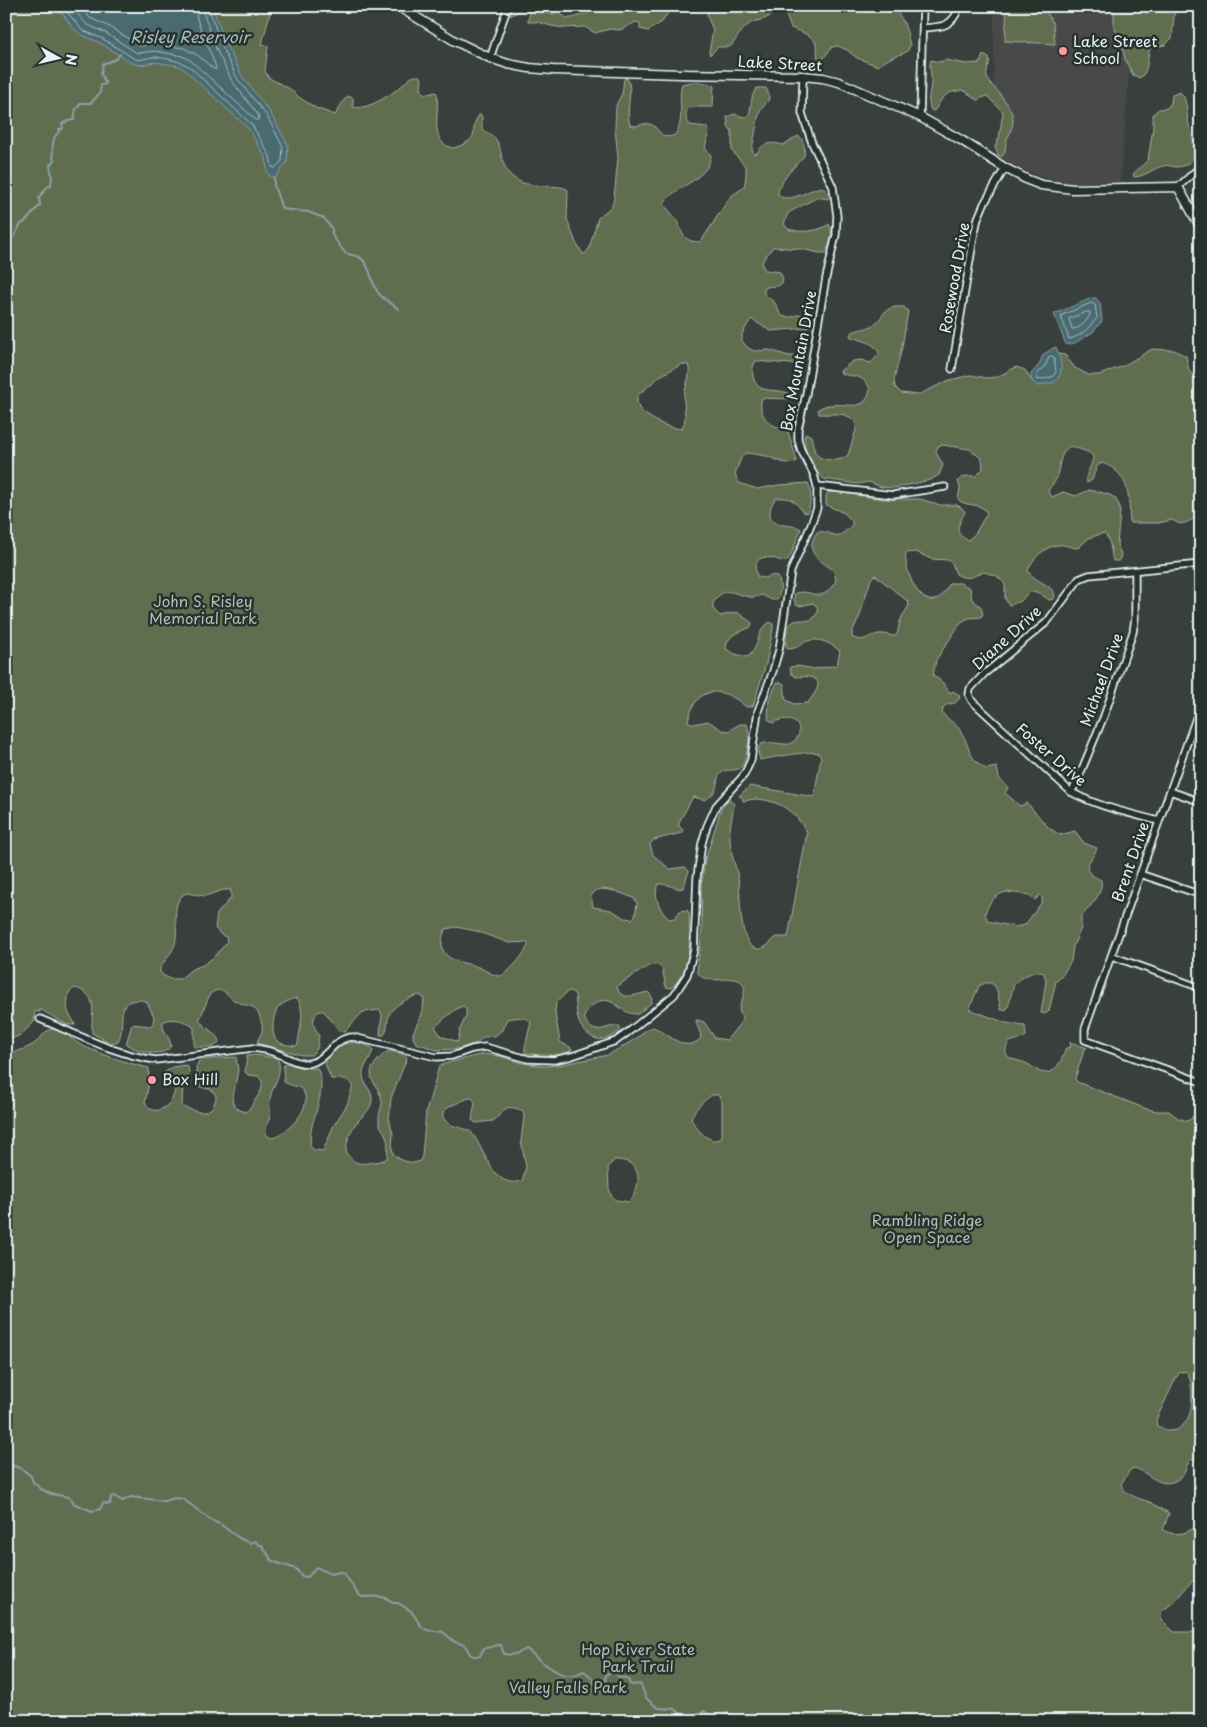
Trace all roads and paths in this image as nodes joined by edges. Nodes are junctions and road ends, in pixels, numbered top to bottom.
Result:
1 (398, 6) edge
2 (508, 6) edge
3 (923, 6) edge
4 (960, 6) edge
5 (923, 28) junction
6 (490, 58) junction
7 (802, 76) junction
8 (920, 117) junction
9 (1201, 166) edge
10 (1005, 168) junction
11 (1178, 187) junction
12 (1201, 228) edge
13 (952, 369) dead end
14 (817, 486) junction
15 (945, 487) dead end
16 (1201, 564) edge
17 (1135, 571) junction
18 (969, 695) joint
19 (1200, 706) edge
20 (1170, 791) junction
21 (1072, 792) junction
22 (1201, 802) edge
23 (1159, 821) junction
24 (1140, 874) junction
25 (1201, 895) edge
26 (1112, 956) junction
27 (1201, 988) edge
28 (40, 1020) dead end
29 (1201, 1082) edge

1 - 6 main road, Lake Street
2 - 6 street
3 - 5 street
4 - 5 street
5 - 8 street
6 - 7 main road, Lake Street
7 - 8 main road, Lake Street
7 - 14 street, Box Mountain Drive
8 - 10 main road, Lake Street
9 - 11 street
10 - 11 main road, Lake Street
10 - 13 street, Rosewood Drive
11 - 12 main road
14 - 15 street
14 - 28 street, Box Mountain Drive
16 - 17 street, Diane Drive
17 - 18 street, Diane Drive
17 - 21 street, Michael Drive
18 - 21 street, Foster Drive
19 - 20 street, Brent Drive
20 - 22 street
20 - 23 street, Brent Drive
21 - 23 street, Foster Drive
23 - 24 street, Brent Drive
24 - 25 street
24 - 26 street, Brent Drive
26 - 27 street
26 - 29 street, Brent Drive

